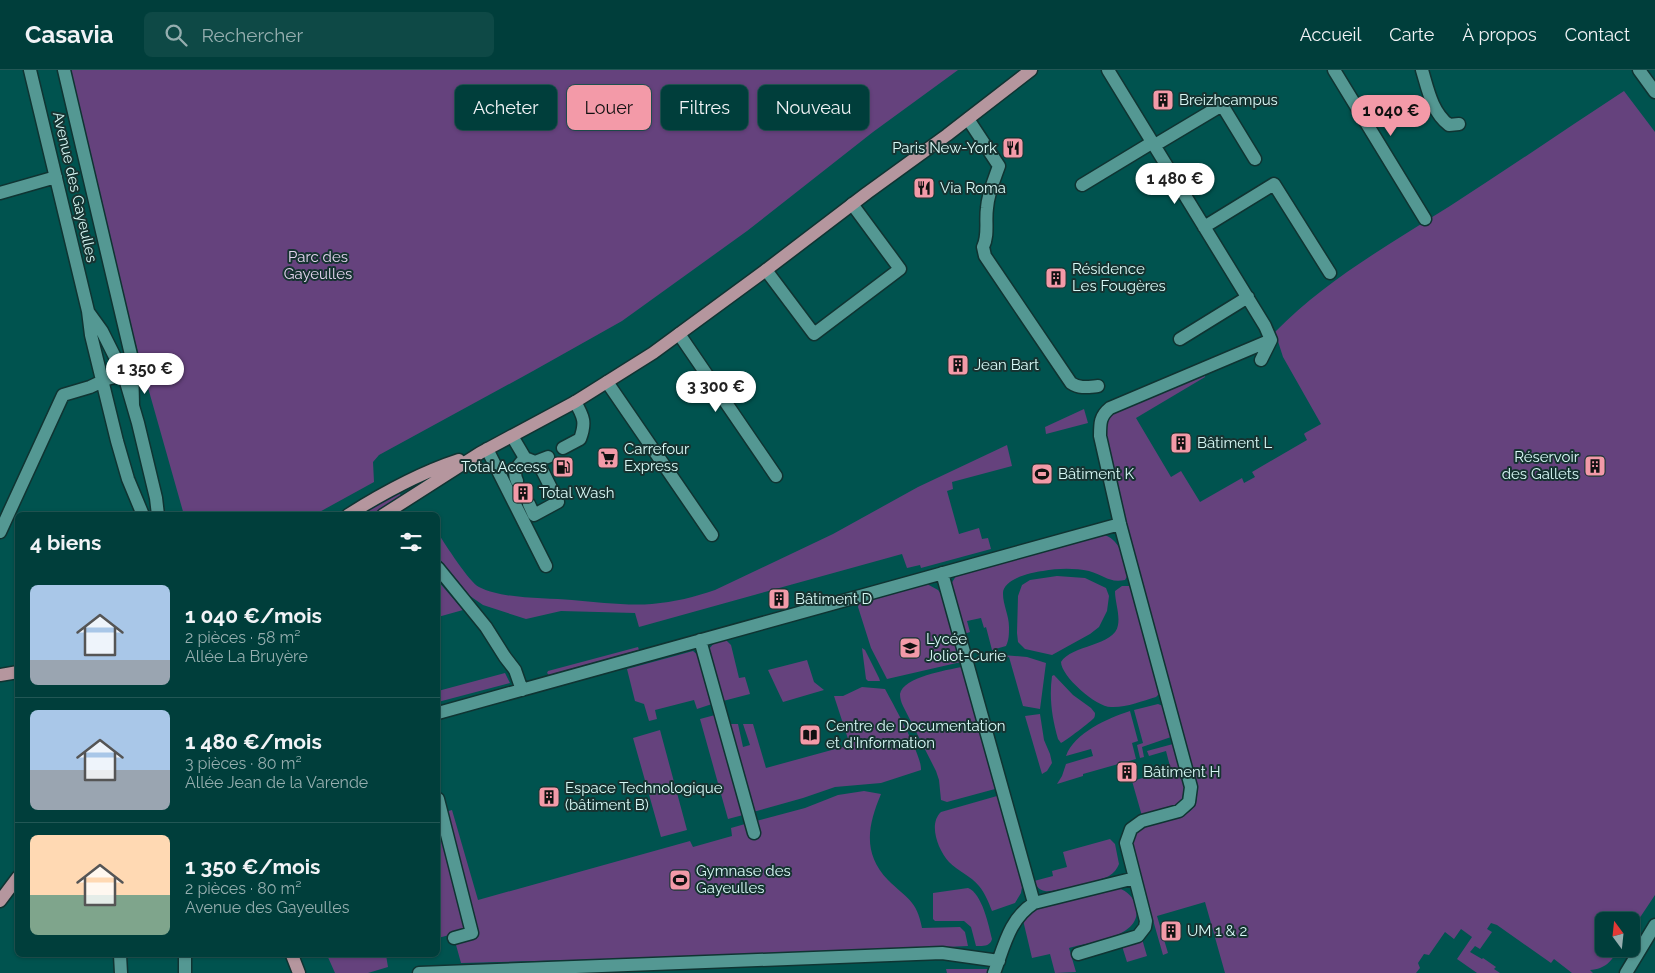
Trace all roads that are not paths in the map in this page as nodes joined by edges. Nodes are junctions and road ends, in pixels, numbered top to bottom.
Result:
1 (30, 70) edge
2 (64, 70) edge
3 (1031, 70) edge
4 (1108, 70) edge
5 (1334, 70) edge
6 (1422, 70) edge
7 (1639, 70) edge
8 (1655, 92) edge
9 (968, 119) junction
10 (1459, 124) dead end
11 (1154, 144) junction
12 (1255, 159) dead end
13 (56, 177) junction
14 (1082, 185) dead end
15 (0, 192) edge
16 (852, 204) junction
17 (1425, 219) dead end
18 (1204, 226) junction
19 (766, 270) junction
20 (1330, 273) dead end
21 (1248, 298) junction
22 (88, 311) junction
23 (679, 334) junction
24 (1180, 339) dead end
25 (1271, 340) junction
26 (1261, 360) dead end
27 (124, 375) junction
28 (103, 381) junction
29 (607, 382) junction
30 (1098, 386) dead end
31 (575, 402) junction
32 (133, 405) junction
33 (512, 436) junction
34 (563, 448) dead end
35 (484, 451) junction
36 (548, 457) dead end
37 (530, 460) junction
38 (776, 476) dead end
39 (517, 481) dead end
40 (529, 504) dead end
41 (142, 512) edge
42 (158, 512) edge
43 (353, 512) edge
44 (391, 512) edge
45 (1120, 524) junction
46 (0, 532) edge
47 (712, 535) dead end
48 (546, 566) dead end
49 (440, 570) edge
50 (942, 573) junction
51 (700, 640) junction
52 (15, 672) edge
53 (0, 675) edge
54 (522, 690) junction
55 (440, 712) edge
56 (440, 807) edge
57 (754, 833) dead end
58 (1135, 878) junction
59 (15, 881) edge
60 (0, 901) edge
61 (1034, 903) junction
62 (1655, 925) edge
63 (1655, 935) edge
64 (454, 938) dead end
65 (1078, 954) dead end
66 (120, 957) edge
67 (185, 957) edge
68 (293, 957) edge
69 (998, 969) edge
70 (121, 973) edge
71 (185, 973) edge
72 (299, 973) edge
73 (419, 973) edge

1 - 13 street, Avenue des Gayeulles
2 - 32 street
3 - 9 main road
4 - 11 street
5 - 17 street
6 - 10 street
7 - 8 street
9 - 16 main road
9 - 30 street
11 - 12 street
11 - 14 street
11 - 18 street
13 - 15 street
13 - 22 street, Avenue des Gayeulles
16 - 19 main road
16 - 19 street
18 - 20 street
18 - 21 street
19 - 23 main road
21 - 24 street
21 - 25 street
22 - 27 street, Avenue des Gayeulles
22 - 28 street, Avenue des Gayeulles
23 - 29 main road
23 - 38 street
25 - 26 street
25 - 45 street
27 - 28 street
27 - 32 street, Avenue des Gayeulles
28 - 41 street, Avenue des Gayeulles
28 - 46 street
29 - 31 main road
29 - 47 street
31 - 33 main road
31 - 34 street
32 - 42 street, Avenue des Gayeulles
33 - 35 main road
33 - 37 street
35 - 43 main road
35 - 44 main road
35 - 48 street
36 - 37 street
37 - 39 street
37 - 40 street
45 - 50 street
45 - 58 street
49 - 54 street
50 - 51 street
50 - 61 street
51 - 54 street
51 - 57 street
52 - 53 main road
54 - 55 street
56 - 64 street
58 - 61 street
58 - 65 street
59 - 60 main road
61 - 69 street
62 - 63 street
66 - 70 street
67 - 71 street
68 - 72 main road
69 - 73 street

